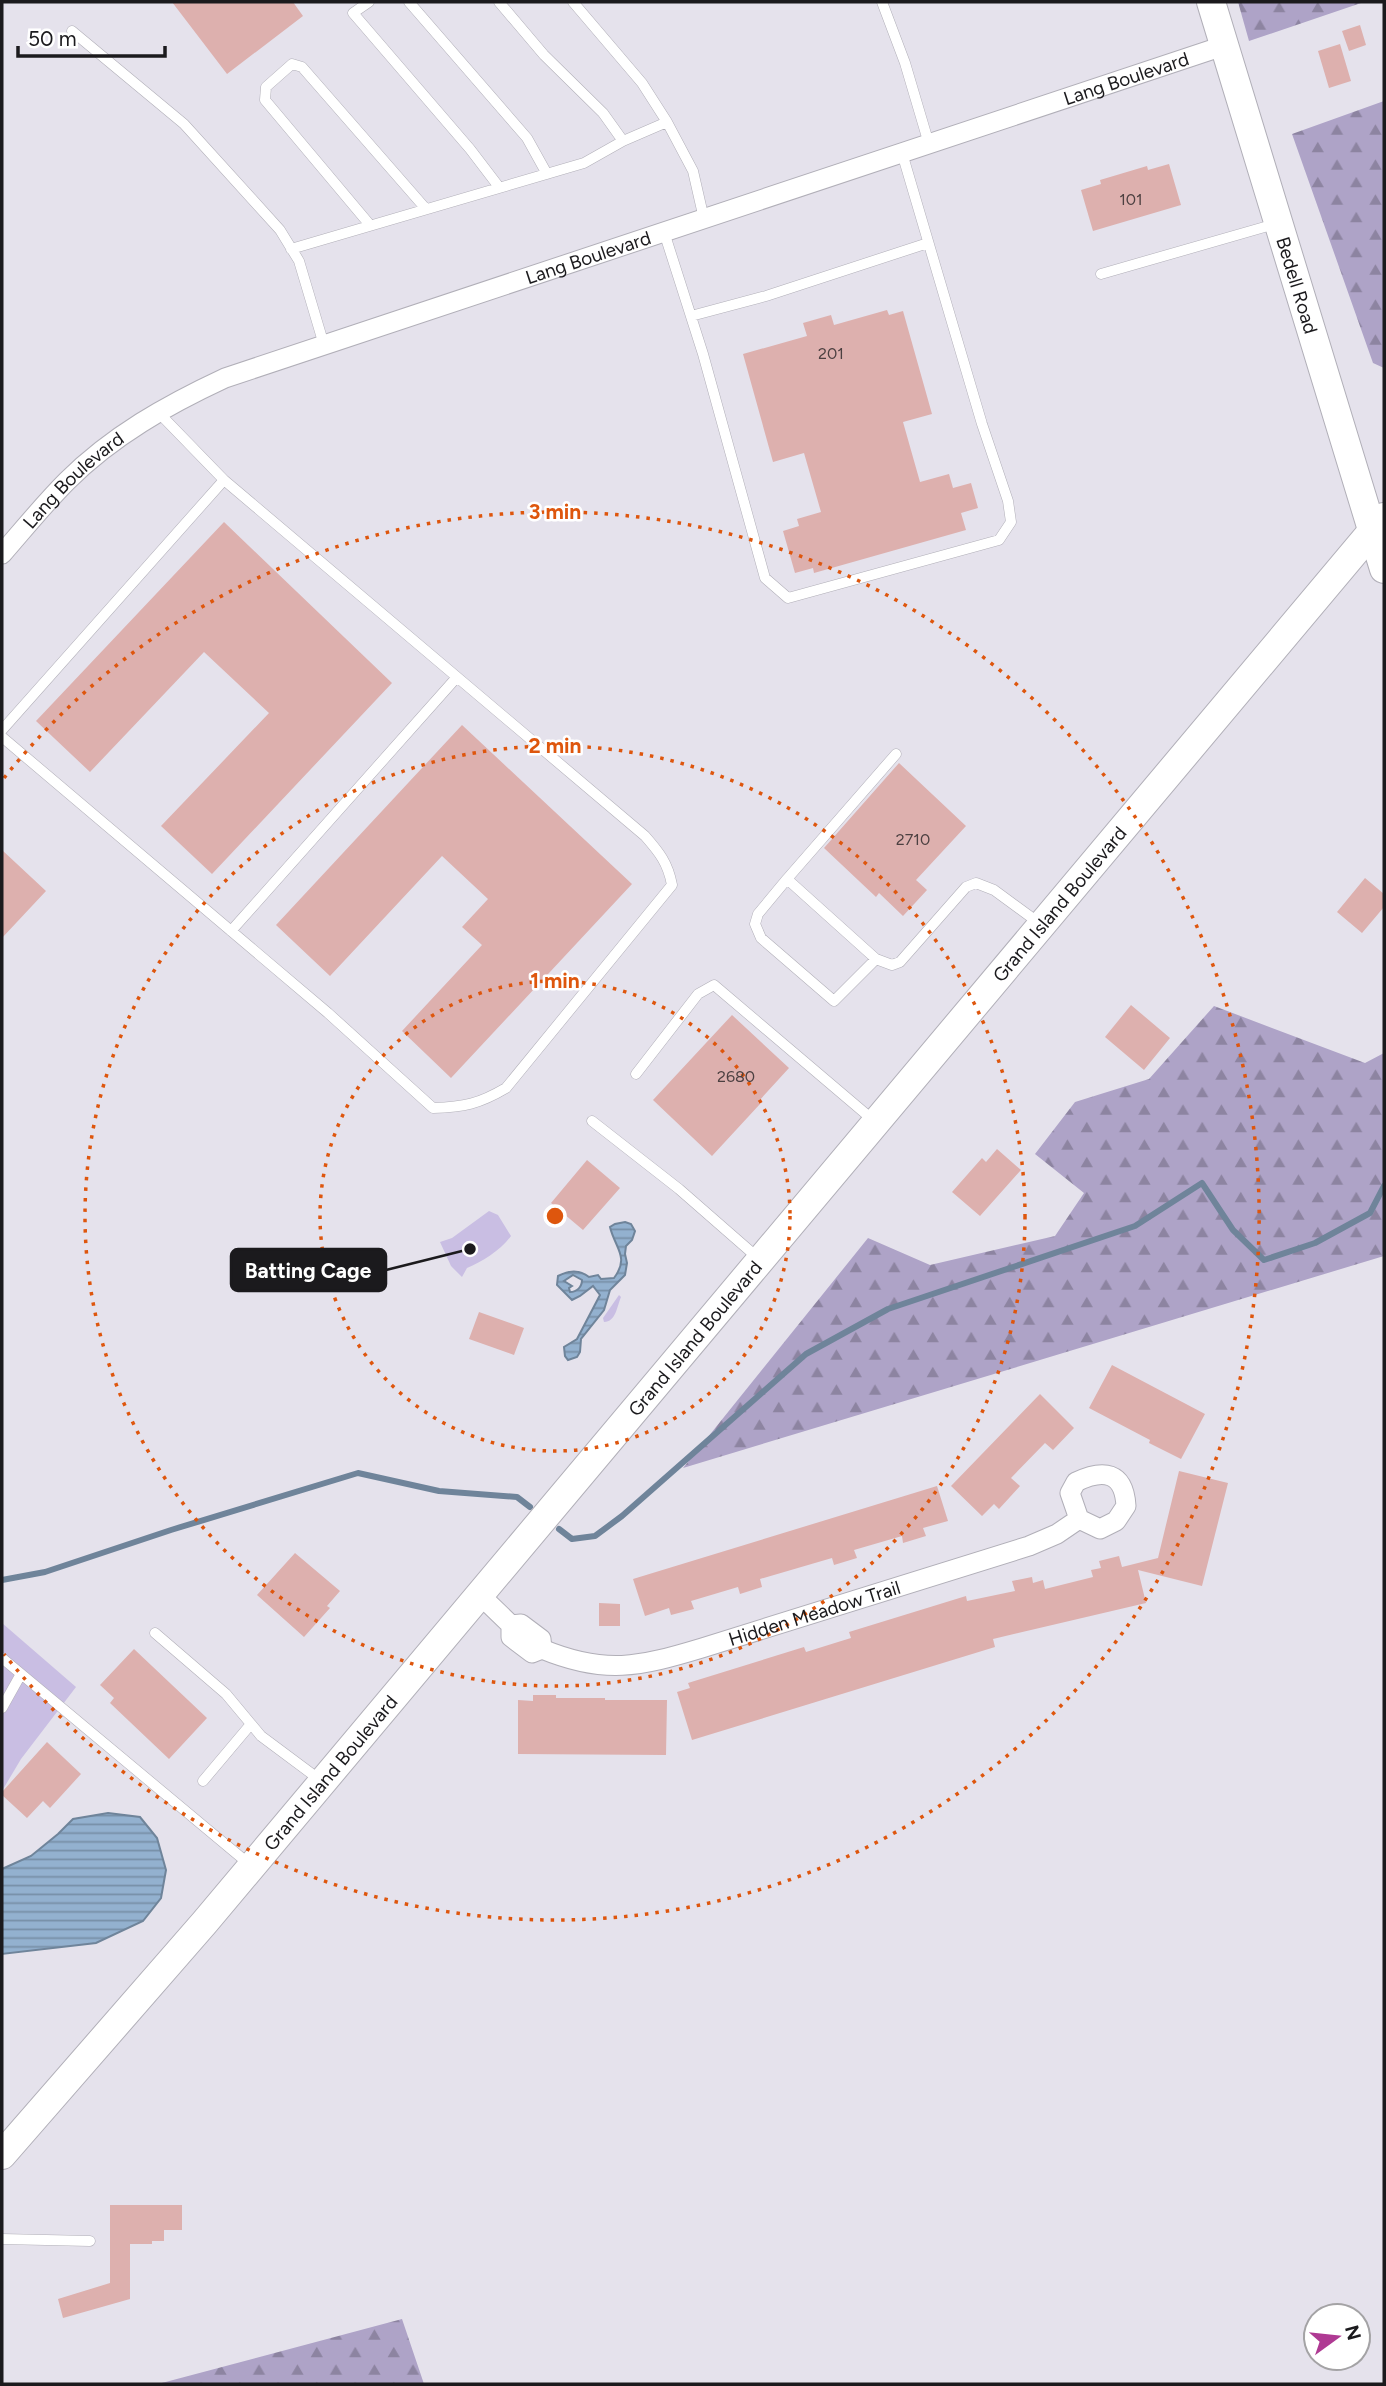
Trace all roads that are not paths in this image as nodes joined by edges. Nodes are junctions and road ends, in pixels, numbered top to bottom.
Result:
1 (369, 2) edge
2 (409, 2) edge
3 (499, 2) edge
4 (573, 2) edge
5 (882, 2) edge
6 (1211, 2) edge
7 (72, 31) dead end
8 (1226, 45) junction
9 (667, 122) junction
10 (623, 141) junction
11 (929, 144) junction
12 (902, 153) junction
13 (547, 174) junction
14 (499, 187) junction
15 (426, 209) junction
16 (704, 219) junction
17 (1279, 223) junction
18 (370, 225) junction
19 (664, 232) junction
20 (928, 243) junction
21 (291, 249) junction
22 (1101, 274) dead end
23 (691, 316) junction
24 (324, 345) junction
25 (158, 412) junction
26 (224, 480) junction
27 (1379, 523) edge
28 (2, 554) edge
29 (1384, 569) edge
30 (457, 677) junction
31 (2, 730) edge
32 (2, 737) edge
33 (896, 754) dead end
34 (787, 879) junction
35 (1042, 925) junction
36 (231, 931) junction
37 (876, 960) junction
38 (636, 1074) dead end
39 (593, 1121) dead end
40 (876, 1123) junction
41 (761, 1261) junction
42 (1079, 1519) dead end
43 (480, 1595) junction
44 (155, 1633) dead end
45 (2, 1658) edge
46 (21, 1674) junction
47 (2, 1708) edge
48 (251, 1724) junction
49 (202, 1780) dead end
50 (323, 1782) junction
51 (252, 1866) junction
52 (2, 2155) edge
53 (2, 2239) edge
54 (90, 2241) dead end

1 - 14 lane
2 - 13 lane
3 - 10 lane
4 - 9 lane
5 - 11 lane
6 - 8 main road, Bedell Road
7 - 21 lane
8 - 11 street, Lang Boulevard
8 - 17 main road, Bedell Road
9 - 10 lane
9 - 16 lane
10 - 13 lane
11 - 12 street, Lang Boulevard
12 - 16 street, Lang Boulevard
12 - 20 lane
13 - 14 lane
14 - 15 lane
15 - 18 lane
15 - 18 lane
16 - 19 street, Lang Boulevard
17 - 22 lane
17 - 27 main road, Bedell Road
18 - 21 lane
19 - 23 lane
19 - 24 street, Lang Boulevard
20 - 23 lane
20 - 23 lane
21 - 24 lane
24 - 25 street, Lang Boulevard
25 - 26 lane
25 - 28 street, Lang Boulevard
26 - 30 lane
26 - 31 lane
27 - 29 main road, Bedell Road
27 - 35 main road, Grand Island Boulevard
30 - 36 lane
30 - 36 lane
32 - 36 lane
33 - 34 lane
34 - 37 lane
34 - 37 lane
35 - 37 lane
35 - 40 main road, Grand Island Boulevard
38 - 40 lane
39 - 41 lane
40 - 41 main road, Grand Island Boulevard
41 - 43 main road, Grand Island Boulevard
42 - 43 street, Hidden Meadow Trail
43 - 50 main road, Grand Island Boulevard
44 - 48 lane
45 - 46 lane
46 - 47 lane
46 - 51 lane
48 - 49 lane
48 - 50 lane
50 - 51 main road, Grand Island Boulevard
51 - 52 main road, Grand Island Boulevard
53 - 54 lane

